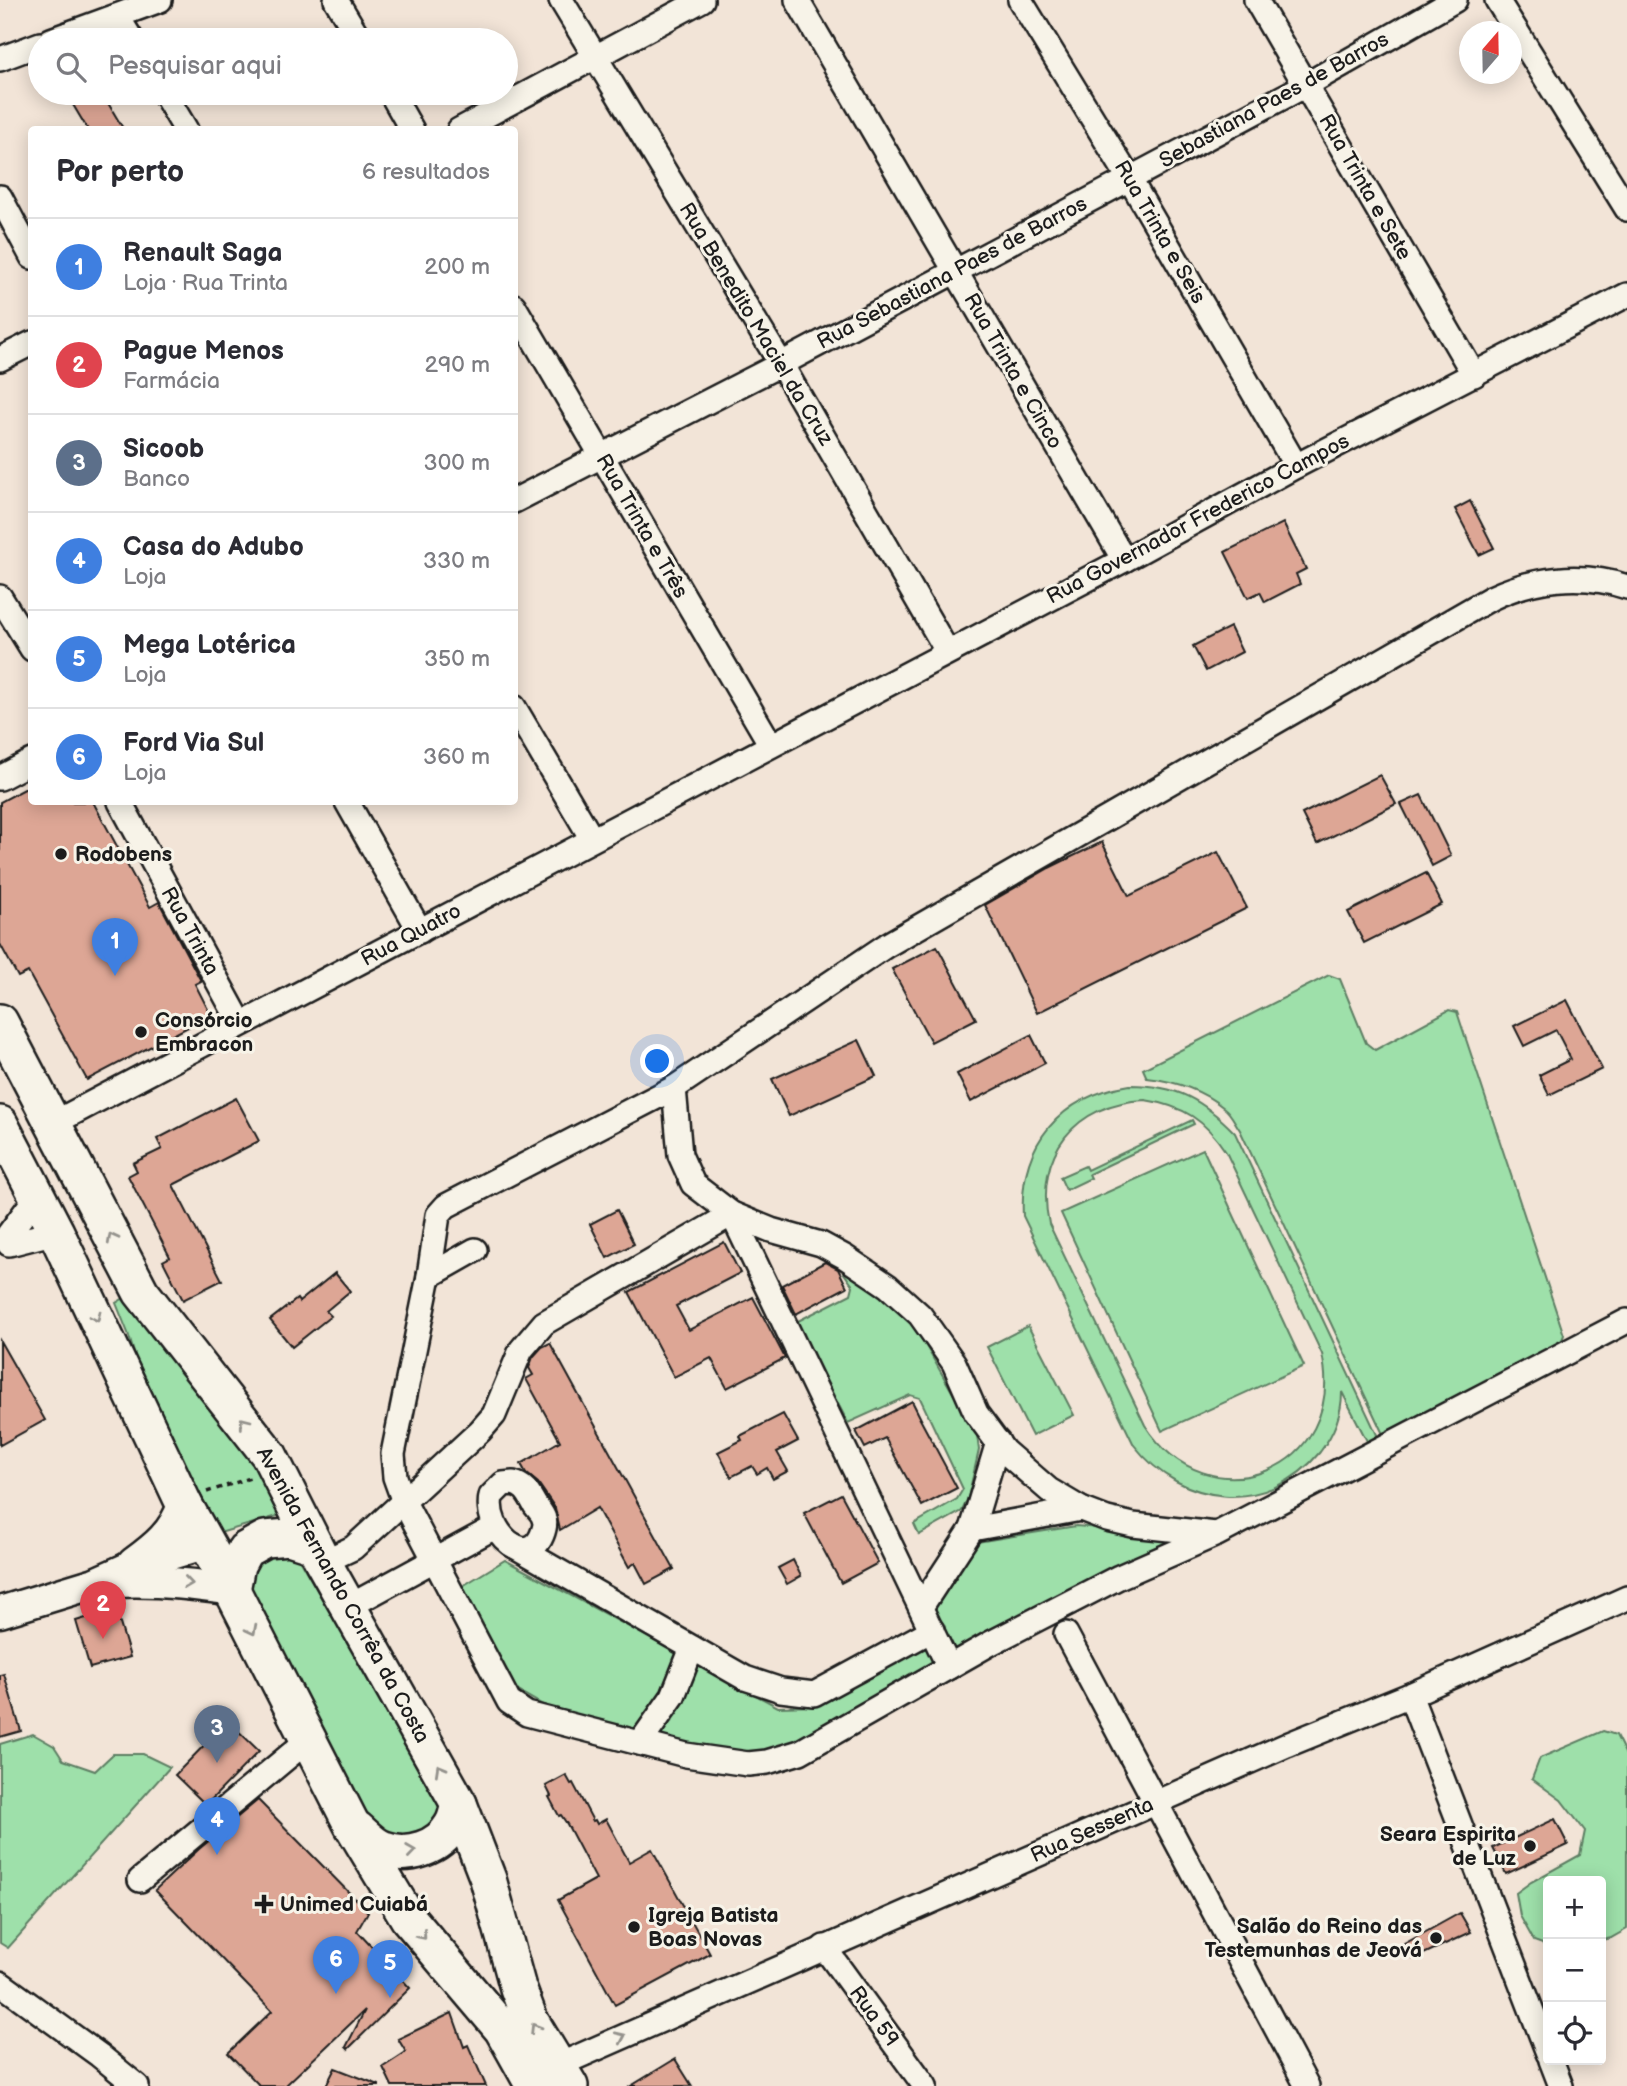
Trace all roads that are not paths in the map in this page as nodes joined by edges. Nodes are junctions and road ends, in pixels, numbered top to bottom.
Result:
1 (160, 0) edge
2 (336, 0) edge
3 (561, 0) edge
4 (702, 0) edge
5 (797, 0) edge
6 (1020, 0) edge
7 (1256, 0) edge
8 (1455, 0) edge
9 (1497, 0) edge
10 (117, 16) junction
11 (84, 28) edge
12 (124, 28) edge
13 (353, 28) edge
14 (28, 48) edge
15 (596, 57) junction
16 (0, 59) edge
17 (1306, 85) junction
18 (518, 99) edge
19 (171, 105) edge
20 (398, 105) edge
21 (506, 105) edge
22 (184, 126) edge
23 (410, 126) edge
24 (467, 126) edge
25 (1129, 178) junction
26 (0, 197) edge
27 (1627, 209) edge
28 (28, 250) edge
29 (954, 271) junction
30 (1627, 295) edge
31 (518, 313) edge
32 (28, 344) edge
33 (0, 359) edge
34 (781, 364) junction
35 (1474, 375) junction
36 (602, 456) junction
37 (1296, 466) junction
38 (518, 499) edge
39 (1124, 560) junction
40 (1627, 587) edge
41 (0, 597) edge
42 (28, 642) edge
43 (947, 651) junction
44 (518, 714) edge
45 (771, 745) junction
46 (28, 763) edge
47 (0, 778) edge
48 (122, 805) edge
49 (349, 805) edge
50 (592, 839) junction
51 (420, 931) junction
52 (0, 1022) edge
53 (241, 1024) junction
54 (674, 1088) junction
55 (0, 1124) edge
56 (52, 1124) junction
57 (37, 1196) junction
58 (732, 1214) junction
59 (56, 1232) junction
60 (475, 1250) dead end
61 (429, 1276) junction
62 (1627, 1321) edge
63 (998, 1443) junction
64 (195, 1499) junction
65 (404, 1502) junction
66 (1081, 1509) junction
67 (495, 1527) junction
68 (972, 1529) junction
69 (1217, 1534) junction
70 (265, 1539) junction
71 (207, 1543) junction
72 (512, 1544) junction
73 (318, 1553) junction
74 (436, 1561) junction
75 (135, 1565) junction
76 (95, 1583) junction
77 (232, 1590) junction
78 (1627, 1598) edge
79 (348, 1607) junction
80 (921, 1607) junction
81 (0, 1612) edge
82 (932, 1630) junction
83 (1066, 1634) dead end
84 (692, 1648) junction
85 (949, 1667) junction
86 (1409, 1695) junction
87 (308, 1740) junction
88 (640, 1743) junction
89 (1157, 1802) junction
90 (459, 1804) junction
91 (352, 1825) junction
92 (140, 1880) dead end
93 (824, 1947) junction
94 (0, 1983) edge
95 (1543, 2040) edge
96 (1553, 2065) edge
97 (554, 2079) edge
98 (137, 2086) edge
99 (925, 2086) edge
100 (1307, 2086) edge
101 (1561, 2086) edge

1 - 10 street
2 - 13 street
3 - 15 street, Rua Benedito Maciel da Cruz
4 - 15 street
5 - 29 street, Rua Trinta e Cinco
6 - 25 street, Rua Trinta e Seis
7 - 17 street, Rua Trinta e Sete
8 - 17 street, Sebastiana Paes de Barros
9 - 27 street
10 - 11 street
10 - 12 street
14 - 16 street
15 - 18 street
15 - 34 street, Rua Benedito Maciel da Cruz
17 - 25 street, Sebastiana Paes de Barros
17 - 35 street, Rua Trinta e Sete
19 - 22 street
20 - 23 street
21 - 24 street
25 - 29 street, Rua Sebastiana Paes de Barros
25 - 37 street, Rua Trinta e Seis
26 - 28 street
29 - 34 street, Rua Sebastiana Paes de Barros
29 - 39 street, Rua Trinta e Cinco
30 - 35 street, Rua Governador Frederico Campos
31 - 36 street, Rua Trinta e Três
32 - 33 street
34 - 36 street, Rua Sebastiana Paes de Barros
34 - 43 street, Rua Benedito Maciel da Cruz
35 - 37 street, Rua Governador Frederico Campos
36 - 38 street, Rua Sebastiana Paes de Barros
36 - 45 street, Rua Trinta e Três
37 - 39 street, Rua Governador Frederico Campos
39 - 43 street, Rua Governador Frederico Campos
40 - 54 street
41 - 42 street
43 - 45 street, Rua Governador Frederico Campos
44 - 50 street
45 - 50 street, Rua Quatro
46 - 47 street
48 - 53 street, Rua Trinta
49 - 51 street
50 - 51 street, Rua Quatro
51 - 53 street, Rua Quatro
52 - 56 highway, Avenida Fernando Corrêa da Costa
53 - 56 street, Rua Quatro
54 - 58 street
54 - 61 street
55 - 57 highway
73 -> 56 highway, Avenida Fernando Corrêa da Costa
57 - 59 highway
57 - 59 street
58 - 63 street
58 - 65 street
58 - 80 street
59 -> 64 highway
60 - 61 street
61 - 65 street
62 - 69 street
63 - 66 street
63 - 68 street
64 - 71 highway
64 - 75 highway
65 - 73 street
65 - 74 street
66 - 68 street
66 - 69 street
67 - 72 street
67 - 72 street
67 - 74 street
68 - 80 street
69 - 85 street
70 - 71 highway
70 - 73 highway
70 - 77 highway
71 - 75 main road
71 - 77 highway
72 - 84 street
73 - 79 highway, Avenida Fernando Corrêa da Costa
74 - 79 street
74 - 88 street
75 - 76 main road
76 -> 77 main road
76 - 81 main road
77 -> 87 highway
78 - 86 street, Rua Sessenta
90 -> 79 highway, Avenida Fernando Corrêa da Costa
80 - 82 street
82 - 84 street
82 - 85 street
83 - 89 street
84 - 88 street
85 - 88 street
86 - 89 street, Rua Sessenta
86 - 95 street
87 - 91 highway
87 - 92 street
89 - 93 street, Rua Sessenta
89 - 100 street
91 -> 90 highway
97 -> 90 highway, Avenida Fernando Corrêa da Costa
91 -> 97 highway
97 -> 93 street, Rua Sessenta
93 - 99 street, Rua 59
94 - 98 street
96 - 101 street

